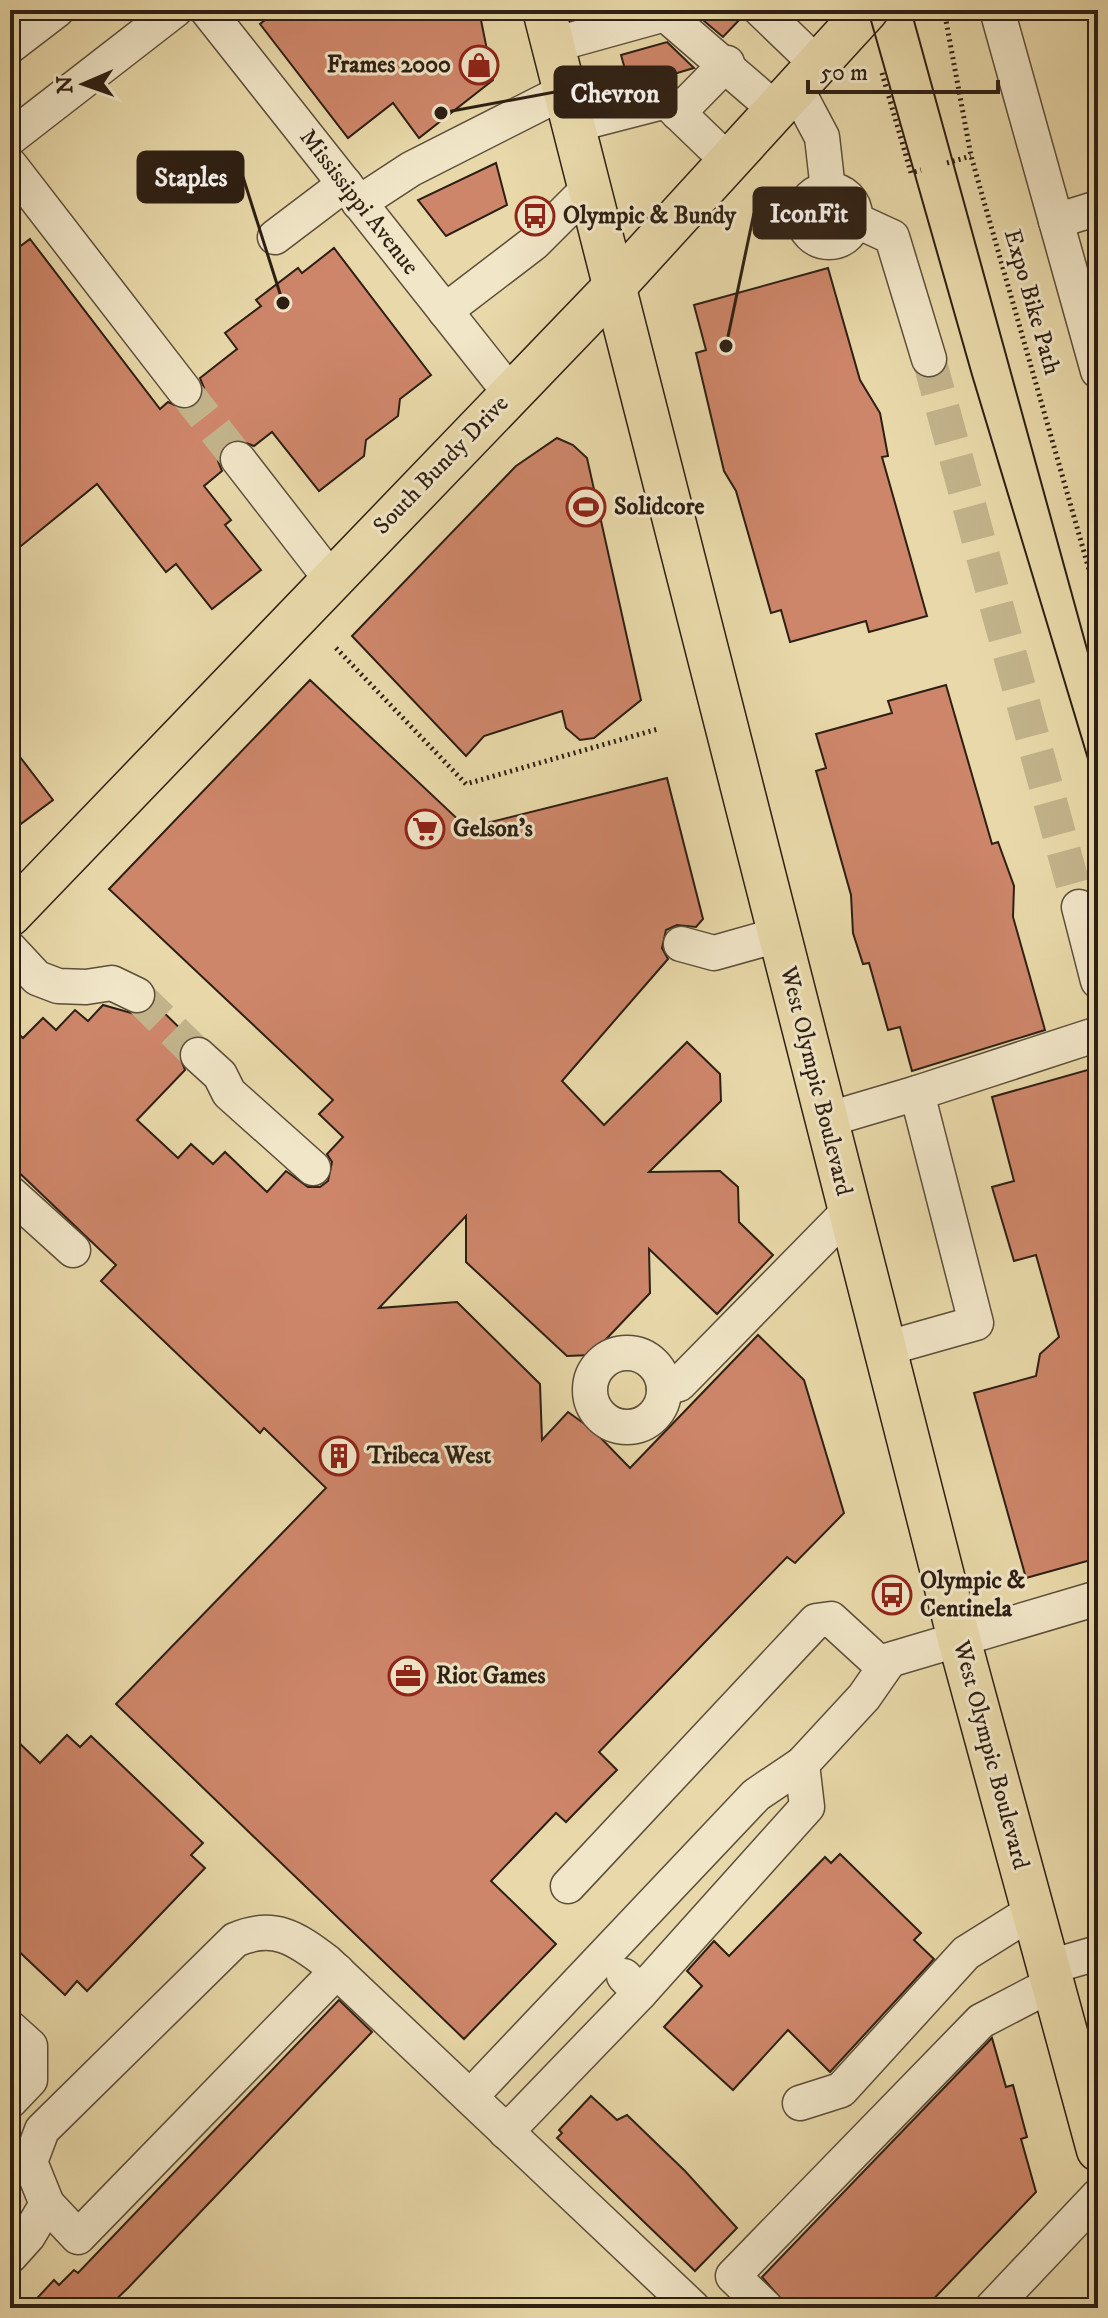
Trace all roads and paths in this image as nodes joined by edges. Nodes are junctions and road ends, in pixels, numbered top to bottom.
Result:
1 (57, 10) edge
2 (175, 10) edge
3 (207, 10) edge
4 (761, 10) edge
5 (867, 10) edge
6 (944, 10) edge
7 (997, 10) edge
8 (549, 27) edge
9 (10, 46) edge
10 (727, 63) junction
11 (882, 73) dead end
12 (796, 87) junction
13 (569, 108) junction
14 (678, 113) junction
15 (10, 138) edge
16 (971, 156) junction
17 (728, 161) junction
18 (947, 163) dead end
19 (10, 165) edge
20 (921, 170) dead end
21 (589, 188) junction
22 (828, 190) junction
23 (352, 194) junction
24 (1098, 208) edge
25 (855, 220) junction
26 (1056, 221) junction
27 (275, 237) dead end
28 (614, 287) junction
29 (445, 311) junction
30 (929, 359) tunnel mouth
31 (1098, 371) edge
32 (184, 390) tunnel mouth
33 (511, 394) junction
34 (238, 459) tunnel mouth
35 (331, 579) junction
36 (1098, 601) edge
37 (336, 648) dead end
38 (658, 729) dead end
39 (1079, 907) tunnel mouth
40 (10, 915) edge
41 (778, 935) junction
42 (681, 944) dead end
43 (10, 949) edge
44 (1098, 981) edge
45 (129, 996) tunnel mouth
46 (1098, 1034) edge
47 (194, 1060) tunnel mouth
48 (917, 1093) junction
49 (826, 1120) junction
50 (313, 1168) dead end
51 (10, 1193) edge
52 (849, 1211) junction
53 (73, 1250) dead end
54 (884, 1349) junction
55 (664, 1388) dead end
56 (1098, 1598) edge
57 (959, 1639) junction
58 (889, 1661) junction
59 (802, 1764) junction
60 (568, 1886) dead end
61 (1033, 1911) junction
62 (1098, 1953) edge
63 (605, 1956) junction
64 (337, 1971) junction
65 (1052, 1975) junction
66 (640, 1993) junction
67 (10, 2028) edge
68 (470, 2097) junction
69 (10, 2101) edge
70 (800, 2103) dead end
71 (506, 2132) junction
72 (1098, 2150) edge
73 (1098, 2196) edge
74 (47, 2204) junction
75 (10, 2256) edge
76 (679, 2303) edge
77 (766, 2308) edge
78 (992, 2308) edge

1 - 9 street
2 - 15 street
3 - 23 street, Mississippi Avenue
4 - 12 street
5 - 12 main road, South Bundy Drive
6 - 16 path, Expo Bike Path
7 - 26 street
8 - 10 street
8 - 13 main road, West Olympic Boulevard
10 - 12 street
10 - 14 street
11 - 20 path
12 - 17 main road, South Bundy Drive
12 - 22 street
13 - 14 street
13 - 21 main road, West Olympic Boulevard
13 - 23 street
14 - 17 street
16 - 18 path
16 - 36 path, Expo Bike Path
17 - 28 main road, South Bundy Drive
19 - 32 street
21 - 28 main road, West Olympic Boulevard
21 - 29 street
22 - 25 street
22 - 25 street
23 - 27 street
23 - 29 street, Mississippi Avenue
24 - 26 street
25 - 30 street
26 - 31 street
28 - 33 main road, South Bundy Drive
28 - 41 main road, West Olympic Boulevard
29 - 33 street, Mississippi Avenue
33 - 35 main road, South Bundy Drive
34 - 35 street
35 - 40 main road, South Bundy Drive
37 - 38 path
39 - 44 street
41 - 42 street
41 - 49 main road, West Olympic Boulevard
43 - 45 street
46 - 48 street
47 - 50 street
48 - 49 street
48 - 54 street
49 - 52 main road, West Olympic Boulevard
51 - 53 street
52 - 54 main road, West Olympic Boulevard
52 - 55 street
54 - 57 main road, West Olympic Boulevard
56 - 57 street
57 - 58 street
57 - 61 main road, West Olympic Boulevard
58 - 59 street
58 - 60 street
59 - 63 street
59 - 66 street
61 - 65 main road, West Olympic Boulevard
61 - 70 street
62 - 65 street
63 - 66 street
63 - 68 street
64 - 68 street
64 - 74 street
64 - 74 street
65 - 72 main road, West Olympic Boulevard
65 - 77 street
66 - 71 street
67 - 69 street
68 - 71 street
71 - 76 street
73 - 78 street
74 - 75 street

